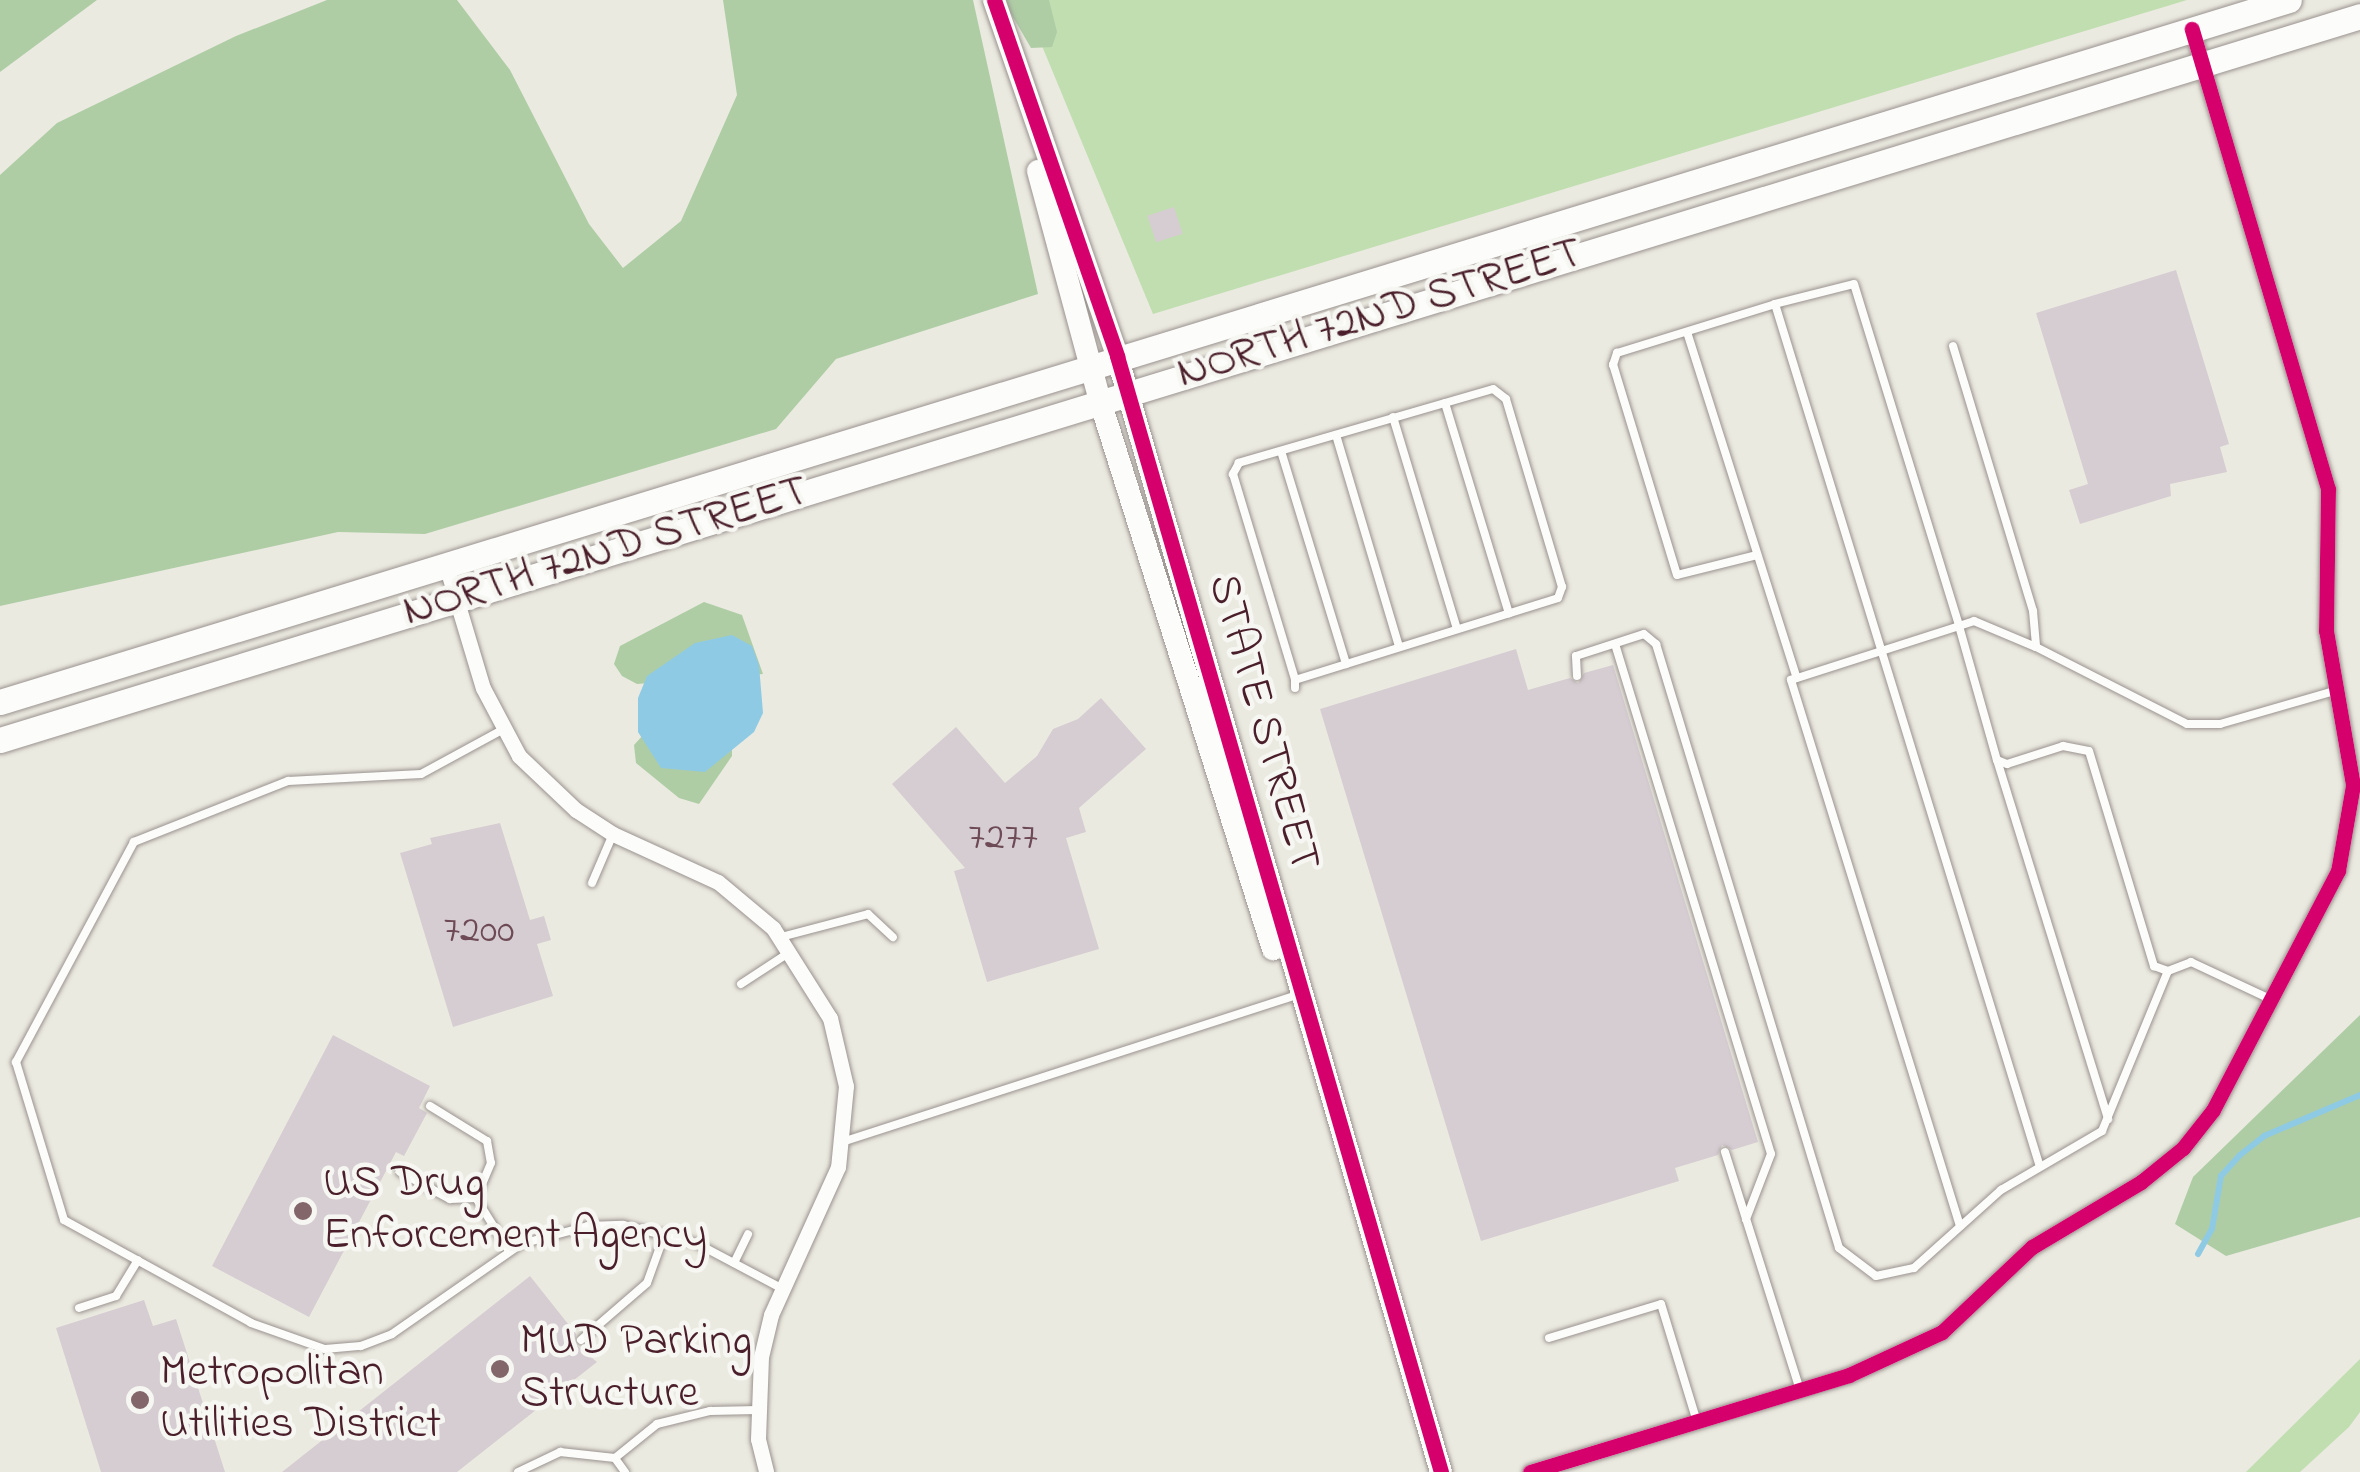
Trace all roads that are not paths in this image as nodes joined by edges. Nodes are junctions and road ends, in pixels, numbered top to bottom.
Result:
1 (994, 0) edge
2 (2290, 0) edge
3 (2360, 16) edge
4 (2192, 30) junction
5 (2203, 64) junction
6 (1018, 80) junction
7 (1775, 304) junction
8 (1687, 332) junction
9 (1953, 346) dead end
10 (1117, 356) junction
11 (1089, 365) junction
12 (1128, 393) junction
13 (1100, 401) junction
14 (1445, 403) junction
15 (1393, 417) junction
16 (1336, 434) junction
17 (1281, 451) junction
18 (1757, 556) junction
19 (446, 564) junction
20 (456, 599) junction
21 (1509, 613) junction
22 (1959, 626) junction
23 (1457, 630) junction
24 (1616, 644) junction
25 (2036, 647) junction
26 (1400, 648) junction
27 (1883, 650) junction
28 (1346, 664) junction
29 (1577, 676) dead end
30 (1796, 676) junction
31 (2338, 690) junction
32 (0, 702) edge
33 (502, 730) junction
34 (0, 740) edge
35 (1997, 760) junction
36 (613, 834) junction
37 (592, 882) dead end
38 (781, 937) junction
39 (893, 937) dead end
40 (792, 951) junction
41 (2168, 971) junction
42 (741, 984) dead end
43 (1298, 996) junction
44 (2270, 999) junction
45 (430, 1106) dead end
46 (2108, 1121) junction
47 (842, 1142) junction
48 (1725, 1152) dead end
49 (2039, 1164) junction
50 (400, 1172) dead end
51 (476, 1198) junction
52 (1746, 1219) junction
53 (1960, 1226) junction
54 (665, 1233) junction
55 (748, 1234) dead end
56 (510, 1251) junction
57 (138, 1260) junction
58 (734, 1263) junction
59 (783, 1289) junction
60 (79, 1308) dead end
61 (1549, 1338) dead end
62 (580, 1340) dead end
63 (1800, 1390) junction
64 (756, 1410) junction
65 (1697, 1422) junction
66 (614, 1458) junction
67 (518, 1472) edge
68 (626, 1472) edge
69 (766, 1472) edge
70 (1441, 1472) edge
71 (1530, 1472) edge

1 - 6 street, STATE STREET
2 - 4 main road, NORTH 72ND STREET
3 - 5 main road, NORTH 72ND STREET
4 - 5 street
4 - 10 main road, NORTH 72ND STREET
5 - 12 main road, NORTH 72ND STREET
5 - 31 street
6 - 10 street, STATE STREET
6 - 11 street, STATE STREET
7 - 8 lane
7 - 22 lane
7 - 27 lane
8 - 18 lane
8 - 18 lane
9 - 25 lane
10 - 11 main road, NORTH 72ND STREET
10 - 12 street, STATE STREET
11 - 13 street, STATE STREET
11 - 19 main road, NORTH 72ND STREET
12 - 13 main road, NORTH 72ND STREET
12 - 43 street, STATE STREET
13 - 20 main road, NORTH 72ND STREET
13 - 43 street, STATE STREET
14 - 15 lane
14 - 21 lane
14 - 21 lane
15 - 16 lane
15 - 23 lane
16 - 17 lane
16 - 26 lane
17 - 28 lane
17 - 28 lane
18 - 30 lane
19 - 20 street
19 - 32 main road, NORTH 72ND STREET
20 - 33 street
20 - 34 main road, NORTH 72ND STREET
21 - 23 lane
22 - 25 lane
22 - 27 lane
22 - 35 lane
23 - 26 lane
24 - 29 lane
24 - 52 lane
24 - 53 lane
25 - 31 lane
26 - 28 lane
27 - 30 lane
27 - 49 lane
30 - 53 lane
31 - 44 street
33 - 36 street
33 - 57 lane
35 - 41 lane
35 - 46 lane
36 - 37 lane
36 - 38 street
38 - 39 lane
38 - 40 street
40 - 42 lane
40 - 47 street
41 - 44 lane
41 - 46 lane
43 - 47 lane
43 - 70 street, STATE STREET
44 - 63 street
45 - 51 lane
46 - 49 lane
47 - 59 street
48 - 52 lane
49 - 53 lane
50 - 51 lane
51 - 56 lane
52 - 63 lane
54 - 56 lane
54 - 58 lane
54 - 62 lane
55 - 58 lane
56 - 57 lane
57 - 60 lane
58 - 59 lane
59 - 64 street
61 - 65 lane
63 - 65 street
64 - 66 lane
64 - 69 street
65 - 71 street
66 - 67 lane
66 - 68 lane

